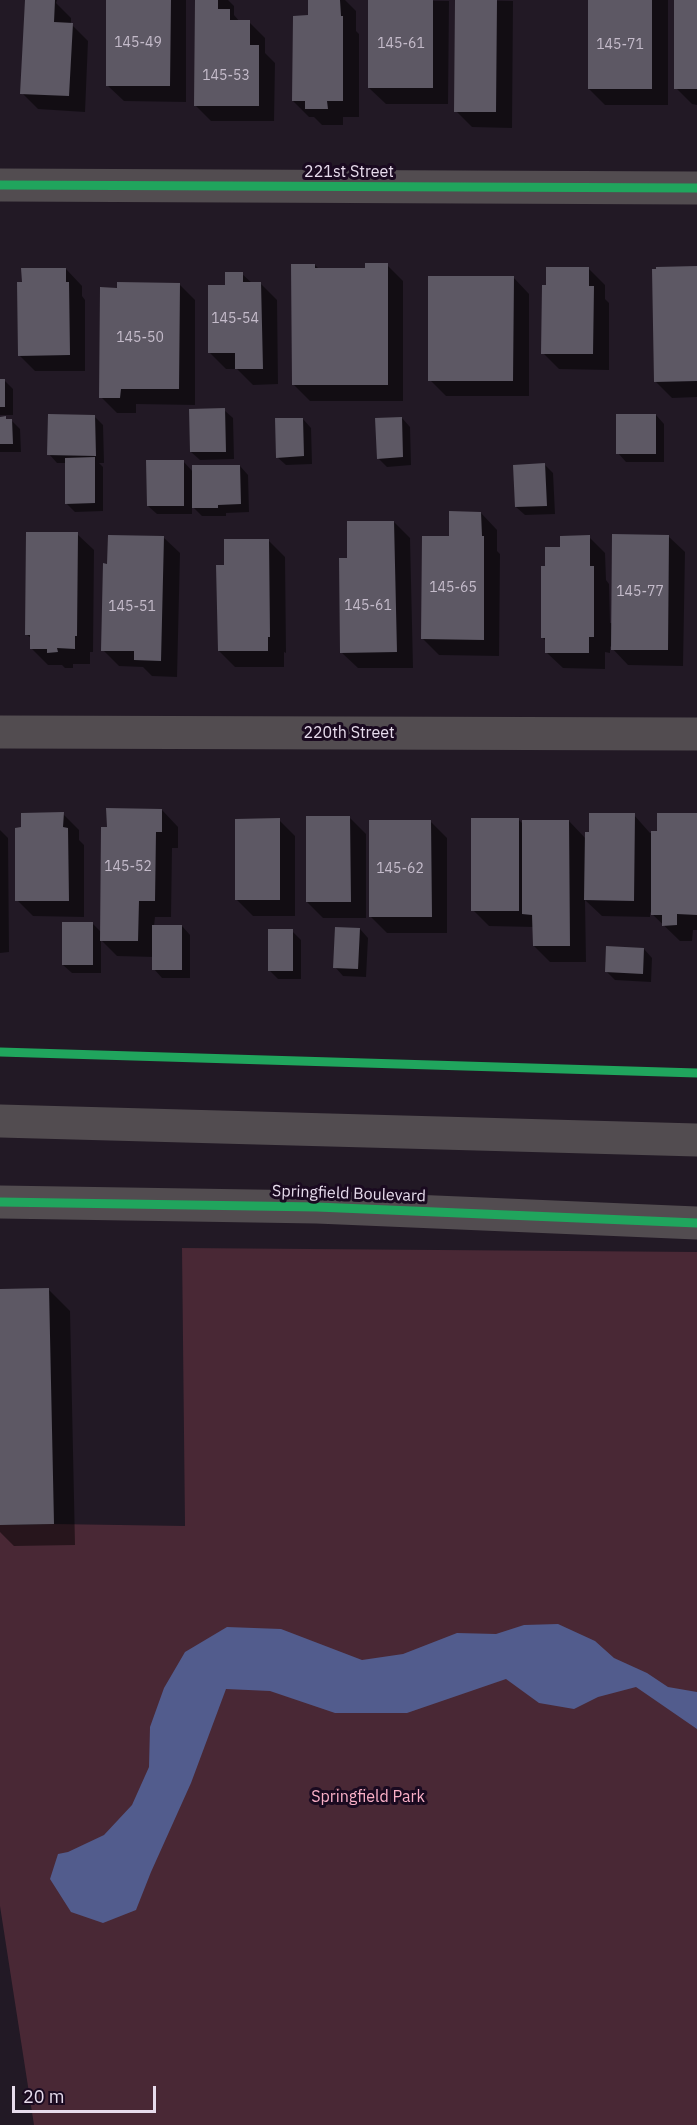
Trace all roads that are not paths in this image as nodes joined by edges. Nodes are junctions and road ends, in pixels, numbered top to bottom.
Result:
1 (0, 185) edge
2 (697, 188) edge
3 (0, 732) edge
4 (697, 734) edge
5 (0, 1121) edge
6 (697, 1140) edge
7 (0, 1202) edge
8 (697, 1223) edge

1 - 2 street, 221st Street
3 - 4 street, 220th Street
5 - 6 street
7 - 8 street, Springfield Boulevard

